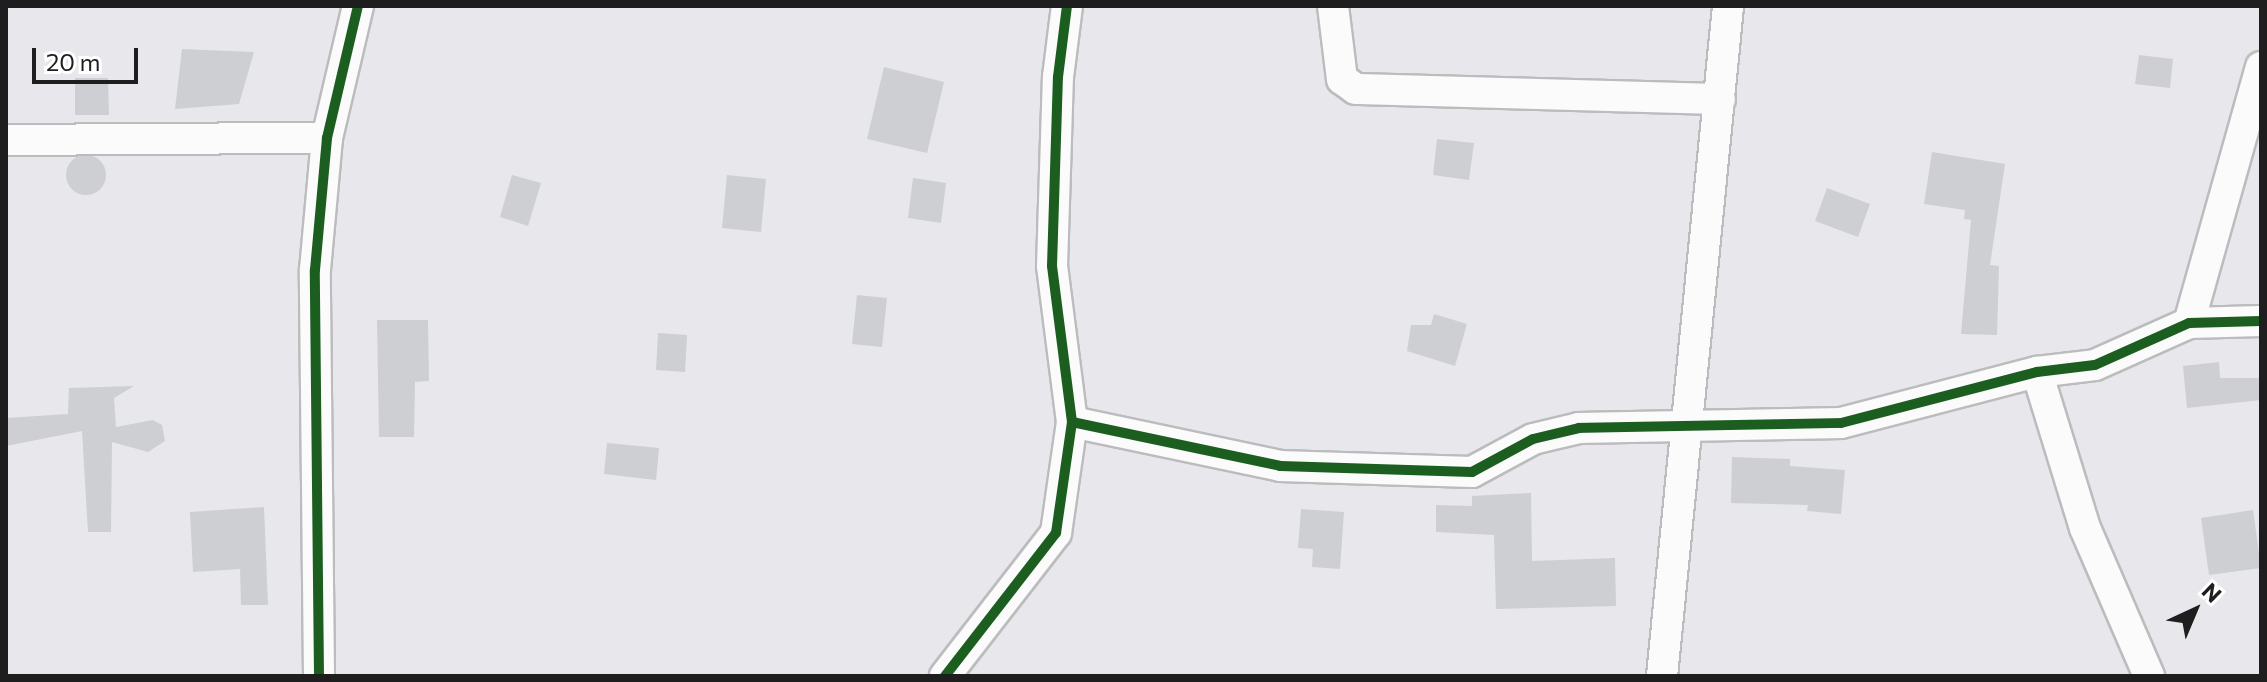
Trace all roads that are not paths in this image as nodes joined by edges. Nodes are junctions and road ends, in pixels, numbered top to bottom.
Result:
1 (358, 6) edge
2 (1067, 6) edge
3 (1333, 6) edge
4 (1728, 6) edge
5 (2261, 67) edge
6 (1720, 99) junction
7 (327, 138) junction
8 (6, 140) edge
9 (2261, 321) edge
10 (2189, 323) junction
11 (2037, 372) junction
12 (1072, 422) junction
13 (1691, 430) junction
14 (319, 676) edge
15 (945, 676) edge
16 (1662, 676) edge
17 (2149, 676) edge

1 - 7 street
2 - 12 street
3 - 6 street
4 - 6 street
5 - 10 street
6 - 13 street
7 - 8 street
7 - 14 street
9 - 10 street
10 - 11 street
11 - 13 street
11 - 17 street
12 - 13 street
12 - 15 street
13 - 16 street

